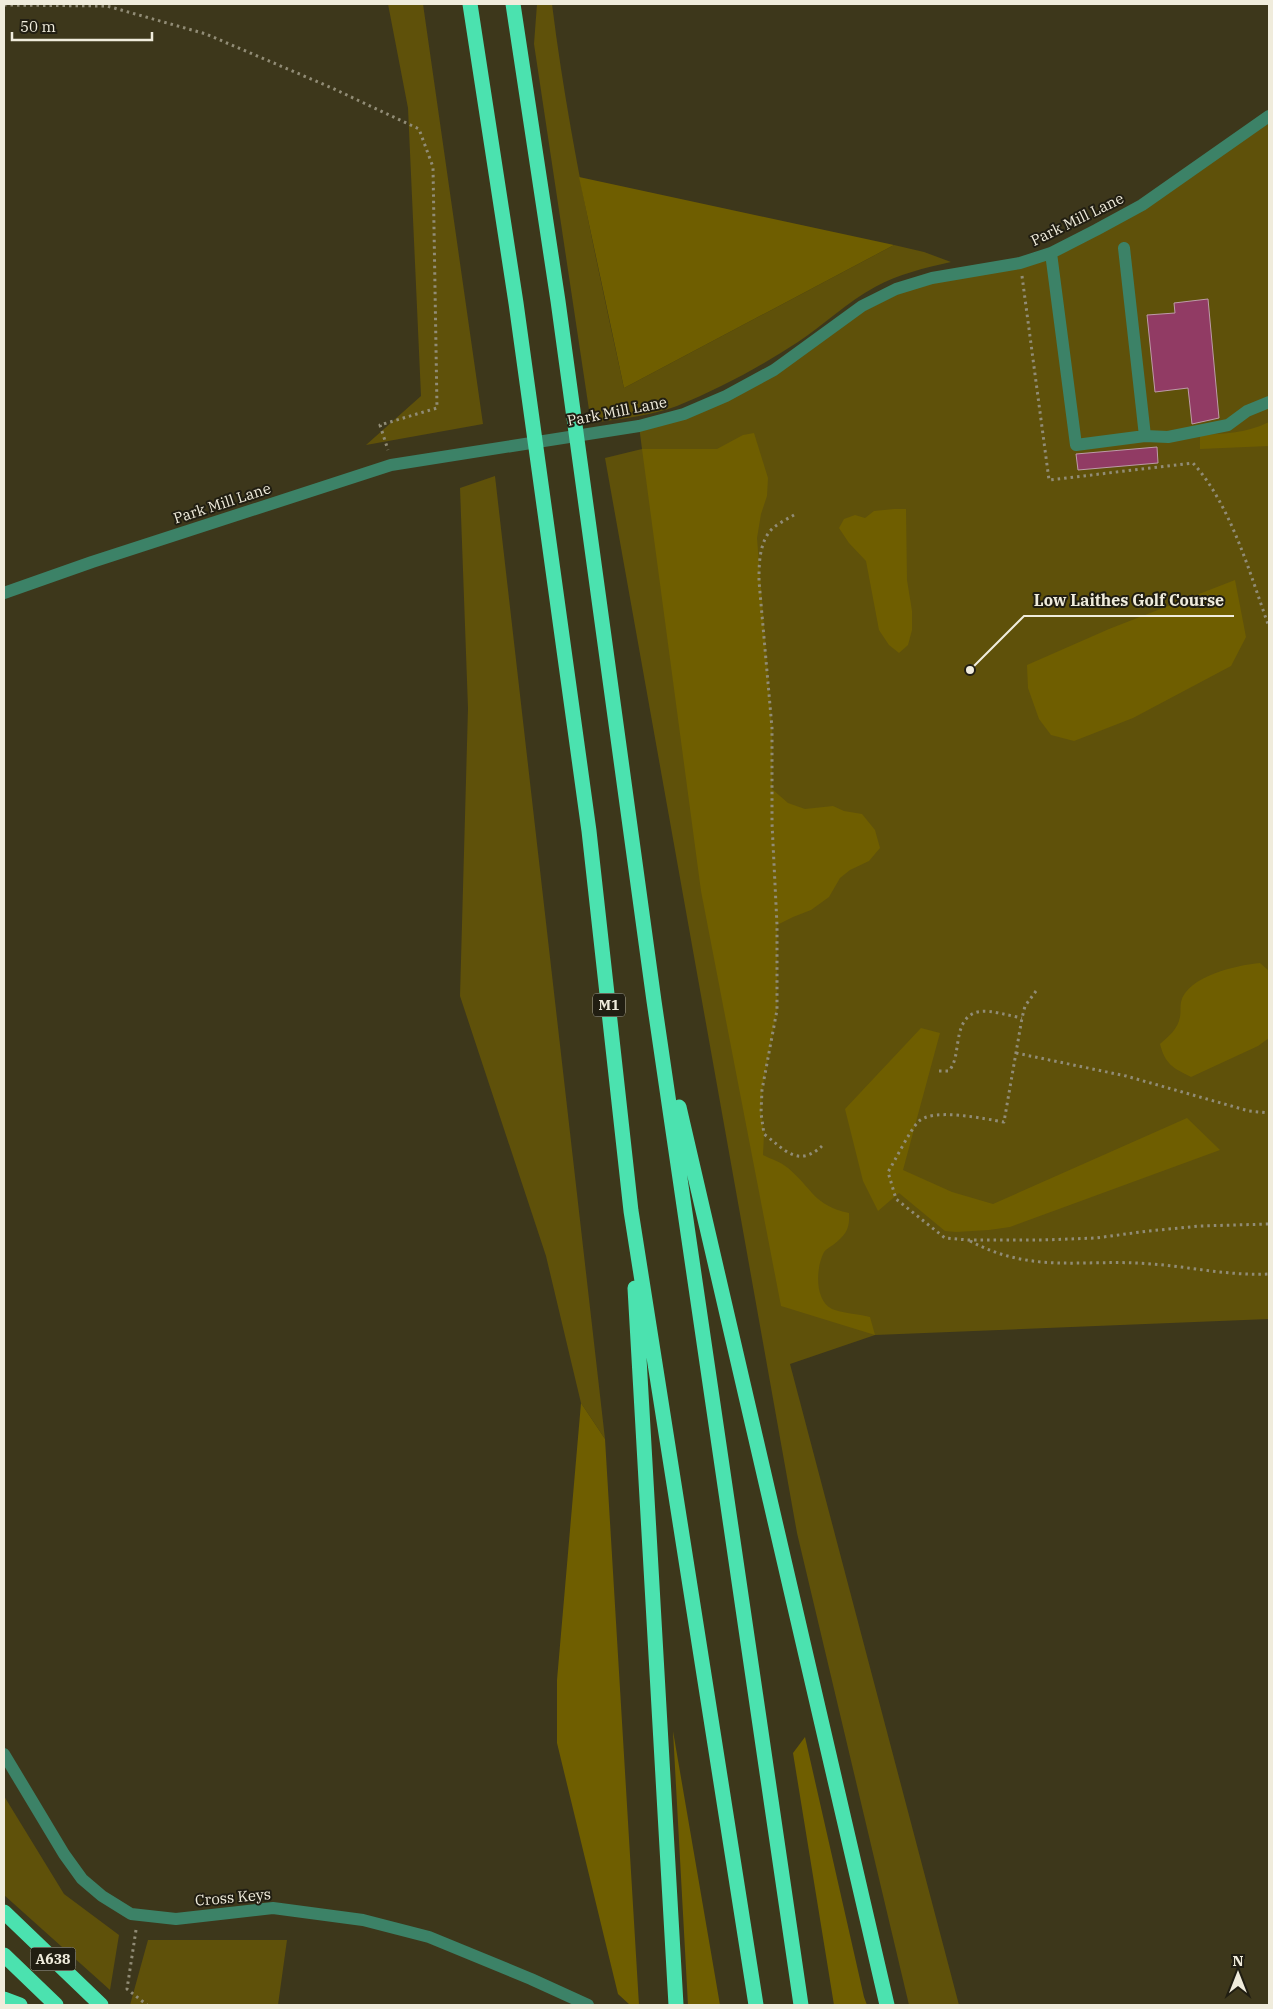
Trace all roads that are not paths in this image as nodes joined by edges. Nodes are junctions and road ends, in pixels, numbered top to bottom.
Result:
1 (470, 4) edge
2 (514, 4) edge
3 (1269, 116) edge
4 (1124, 248) dead end
5 (1051, 253) junction
6 (1269, 402) edge
7 (1145, 436) junction
8 (4, 594) edge
9 (654, 1001) junction
10 (632, 1212) junction
11 (4, 1754) edge
12 (4, 1912) edge
13 (4, 1955) edge
14 (4, 1999) edge
15 (20, 2005) edge
16 (56, 2005) edge
17 (101, 2005) edge
18 (588, 2005) edge
19 (676, 2005) edge
20 (756, 2005) edge
21 (801, 2005) edge
22 (887, 2005) edge

1 - 10 highway, M1
2 - 9 highway
3 - 5 street, Park Mill Lane
4 - 7 street
5 - 7 street
5 - 8 street, Park Mill Lane
6 - 7 street
9 - 21 highway
9 - 22 highway
10 - 19 highway
10 - 20 highway, M1
11 - 18 street, Cross Keys
12 - 17 highway, A638
13 - 16 highway, A638
14 - 15 highway

